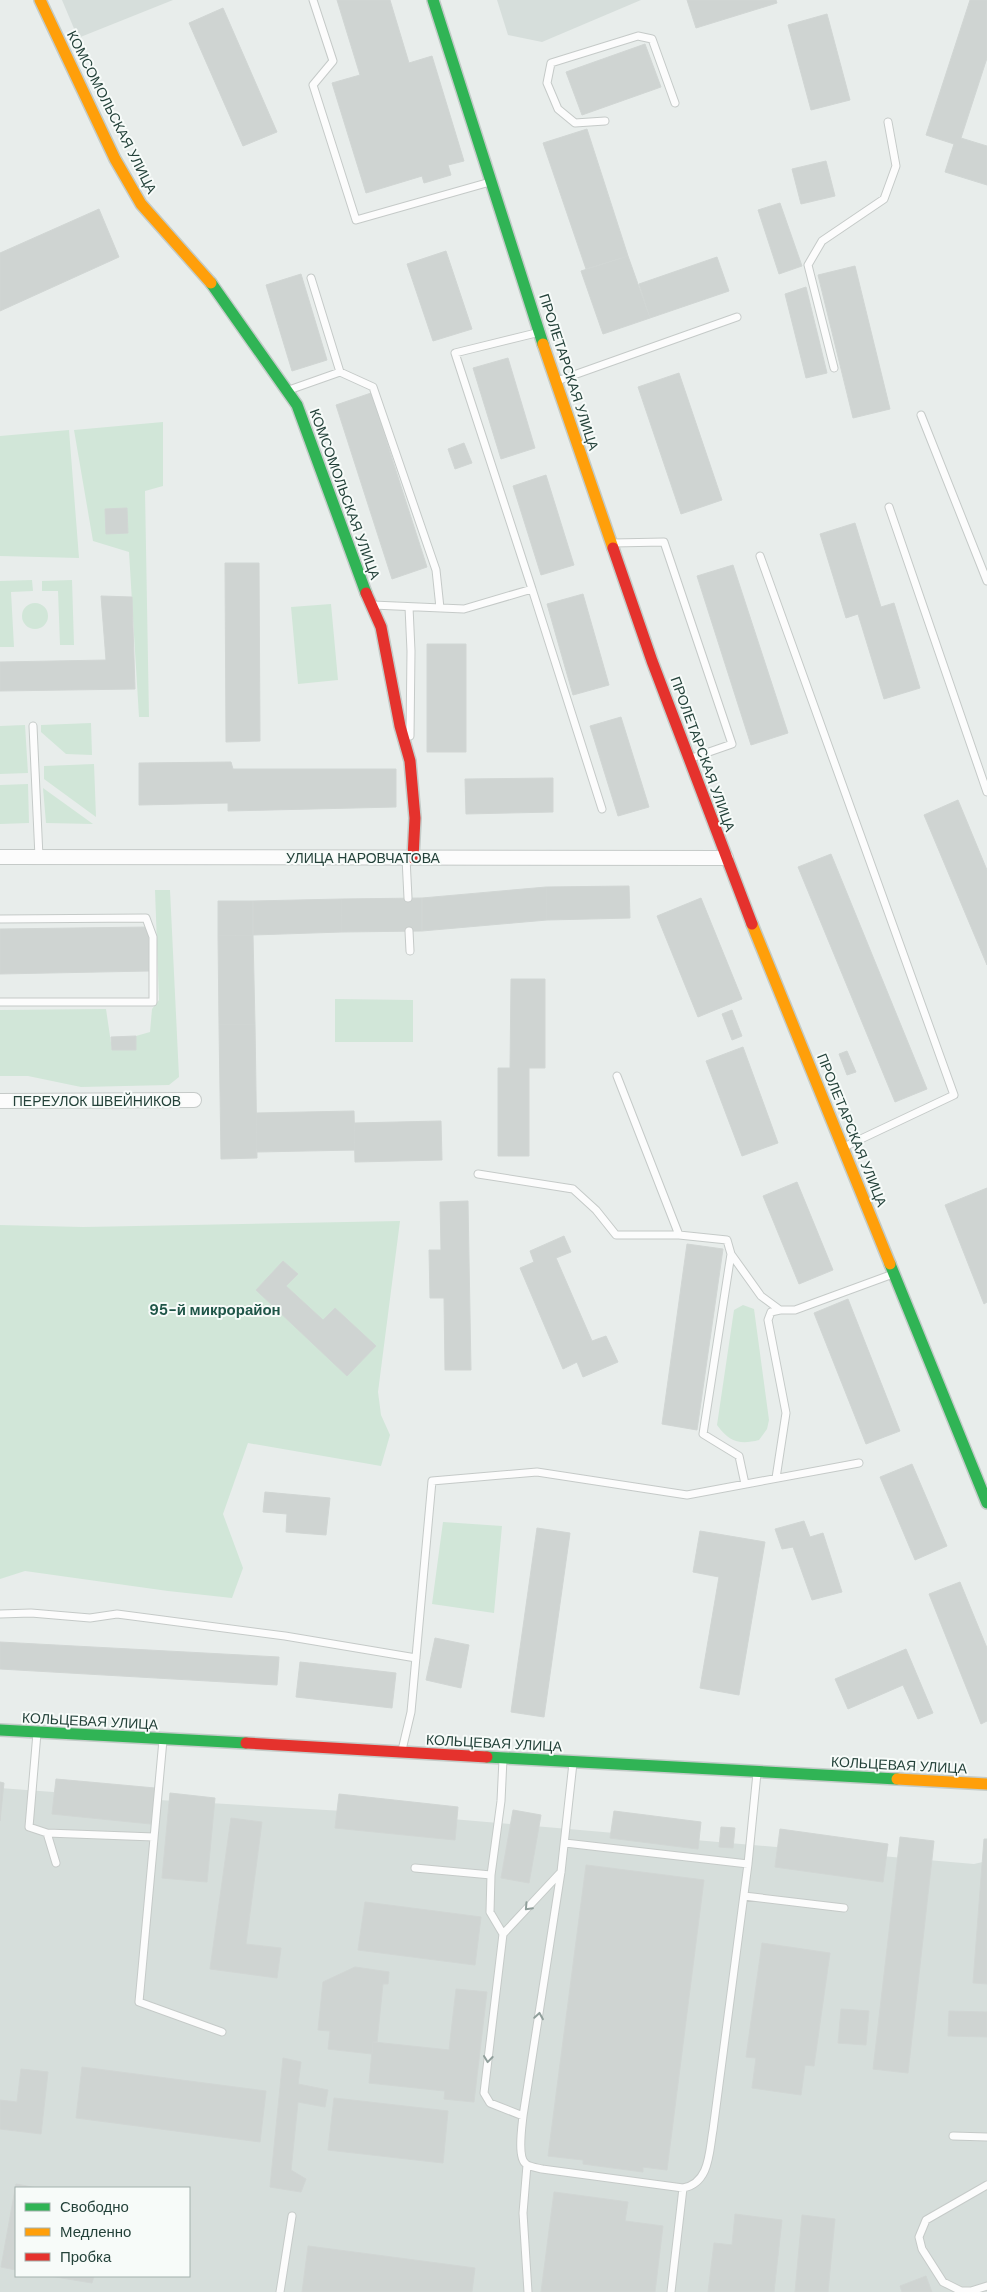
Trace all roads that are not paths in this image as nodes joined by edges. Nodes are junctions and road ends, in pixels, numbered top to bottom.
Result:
1 (40, 0) edge
2 (313, 0) edge
3 (433, 0) edge
4 (675, 103) dead end
5 (605, 121) dead end
6 (888, 122) dead end
7 (491, 182) junction
8 (311, 278) dead end
9 (737, 316) dead end
10 (539, 332) junction
11 (834, 368) dead end
12 (340, 372) junction
13 (555, 382) junction
14 (287, 391) junction
15 (921, 415) dead end
16 (889, 507) dead end
17 (611, 543) junction
18 (760, 556) dead end
19 (987, 582) edge
20 (532, 589) junction
21 (370, 605) junction
22 (409, 607) junction
23 (440, 608) junction
24 (33, 726) dead end
25 (689, 759) junction
26 (410, 762) junction
27 (987, 792) edge
28 (602, 809) dead end
29 (0, 857) edge
30 (40, 857) junction
31 (410, 858) junction
32 (726, 858) junction
33 (408, 898) dead end
34 (0, 919) edge
35 (409, 931) dead end
36 (410, 951) dead end
37 (0, 1002) edge
38 (617, 1076) dead end
39 (194, 1100) dead end
40 (0, 1101) edge
41 (844, 1148) junction
42 (478, 1174) dead end
43 (679, 1235) junction
44 (731, 1254) junction
45 (894, 1274) junction
46 (780, 1310) junction
47 (859, 1463) dead end
48 (776, 1478) junction
49 (746, 1484) junction
50 (987, 1503) edge
51 (0, 1614) edge
52 (416, 1658) junction
53 (0, 1730) edge
54 (37, 1733) junction
55 (163, 1740) junction
56 (402, 1753) junction
57 (503, 1759) junction
58 (574, 1763) junction
59 (757, 1773) junction
60 (987, 1784) edge
61 (47, 1833) junction
62 (154, 1837) junction
63 (565, 1843) junction
64 (56, 1863) dead end
65 (748, 1864) junction
66 (415, 1868) dead end
67 (562, 1872) junction
68 (491, 1875) junction
69 (744, 1896) junction
70 (844, 1908) dead end
71 (503, 1934) junction
72 (222, 2032) dead end
73 (524, 2116) junction
74 (953, 2136) dead end
75 (987, 2136) edge
76 (526, 2165) junction
77 (987, 2185) edge
78 (683, 2188) junction
79 (292, 2216) dead end
80 (987, 2286) edge
81 (280, 2292) edge
82 (528, 2292) edge
83 (671, 2292) edge

1 - 14 street, КОМСОМОЛЬСКАЯ УЛИЦА
2 - 7 lane
3 - 7 street, ПРОЛЕТАРСКАЯ УЛИЦА
4 - 5 lane
6 - 11 lane
7 - 10 street, ПРОЛЕТАРСКАЯ УЛИЦА
8 - 12 lane
9 - 13 lane
10 - 13 street, ПРОЛЕТАРСКАЯ УЛИЦА
10 - 20 lane
12 - 14 lane
12 - 23 lane
13 - 17 street, ПРОЛЕТАРСКАЯ УЛИЦА
14 - 21 street, КОМСОМОЛЬСКАЯ УЛИЦА
15 - 19 lane
16 - 27 lane
17 - 25 street, ПРОЛЕТАРСКАЯ УЛИЦА
17 - 25 lane
18 - 41 lane
20 - 23 lane
20 - 28 lane
21 - 22 lane
21 - 26 street, КОМСОМОЛЬСКАЯ УЛИЦА
22 - 23 lane
22 - 26 lane
24 - 30 lane
25 - 32 street, ПРОЛЕТАРСКАЯ УЛИЦА
26 - 31 street, КОМСОМОЛЬСКАЯ УЛИЦА
29 - 30 street, УЛИЦА НАРОВЧАТОВА
30 - 31 street, УЛИЦА НАРОВЧАТОВА
31 - 32 street, УЛИЦА НАРОВЧАТОВА
31 - 33 lane
32 - 41 street, ПРОЛЕТАРСКАЯ УЛИЦА
34 - 37 lane
35 - 36 lane
38 - 43 lane
39 - 40 street, ПЕРЕУЛОК ШВЕЙНИКОВ
41 - 45 street, ПРОЛЕТАРСКАЯ УЛИЦА
42 - 43 lane
43 - 44 lane
44 - 46 lane
44 - 49 lane
45 - 46 lane
45 - 50 street, ПРОЛЕТАРСКАЯ УЛИЦА
46 - 48 lane
47 - 48 lane
48 - 49 lane
49 - 52 lane
51 - 52 lane
52 - 56 lane
53 - 54 street, КОЛЬЦЕВАЯ УЛИЦА
54 - 55 street, КОЛЬЦЕВАЯ УЛИЦА
54 - 61 lane
55 - 56 street, КОЛЬЦЕВАЯ УЛИЦА
55 - 62 lane
56 - 57 street, КОЛЬЦЕВАЯ УЛИЦА
57 - 58 street, КОЛЬЦЕВАЯ УЛИЦА
57 - 68 lane
58 - 59 street, КОЛЬЦЕВАЯ УЛИЦА
58 - 63 lane
59 - 60 street, КОЛЬЦЕВАЯ УЛИЦА
59 - 65 lane
61 - 62 lane
61 - 64 lane
62 - 72 lane
63 - 65 lane
63 - 67 lane
65 - 69 lane
66 - 68 lane
67 -> 71 lane
73 -> 67 lane
68 - 71 lane
69 - 70 lane
69 - 78 lane
71 -> 73 lane
73 - 76 lane
74 - 75 lane
76 - 78 lane
76 - 82 lane
77 - 80 lane
78 - 83 lane
79 - 81 lane

